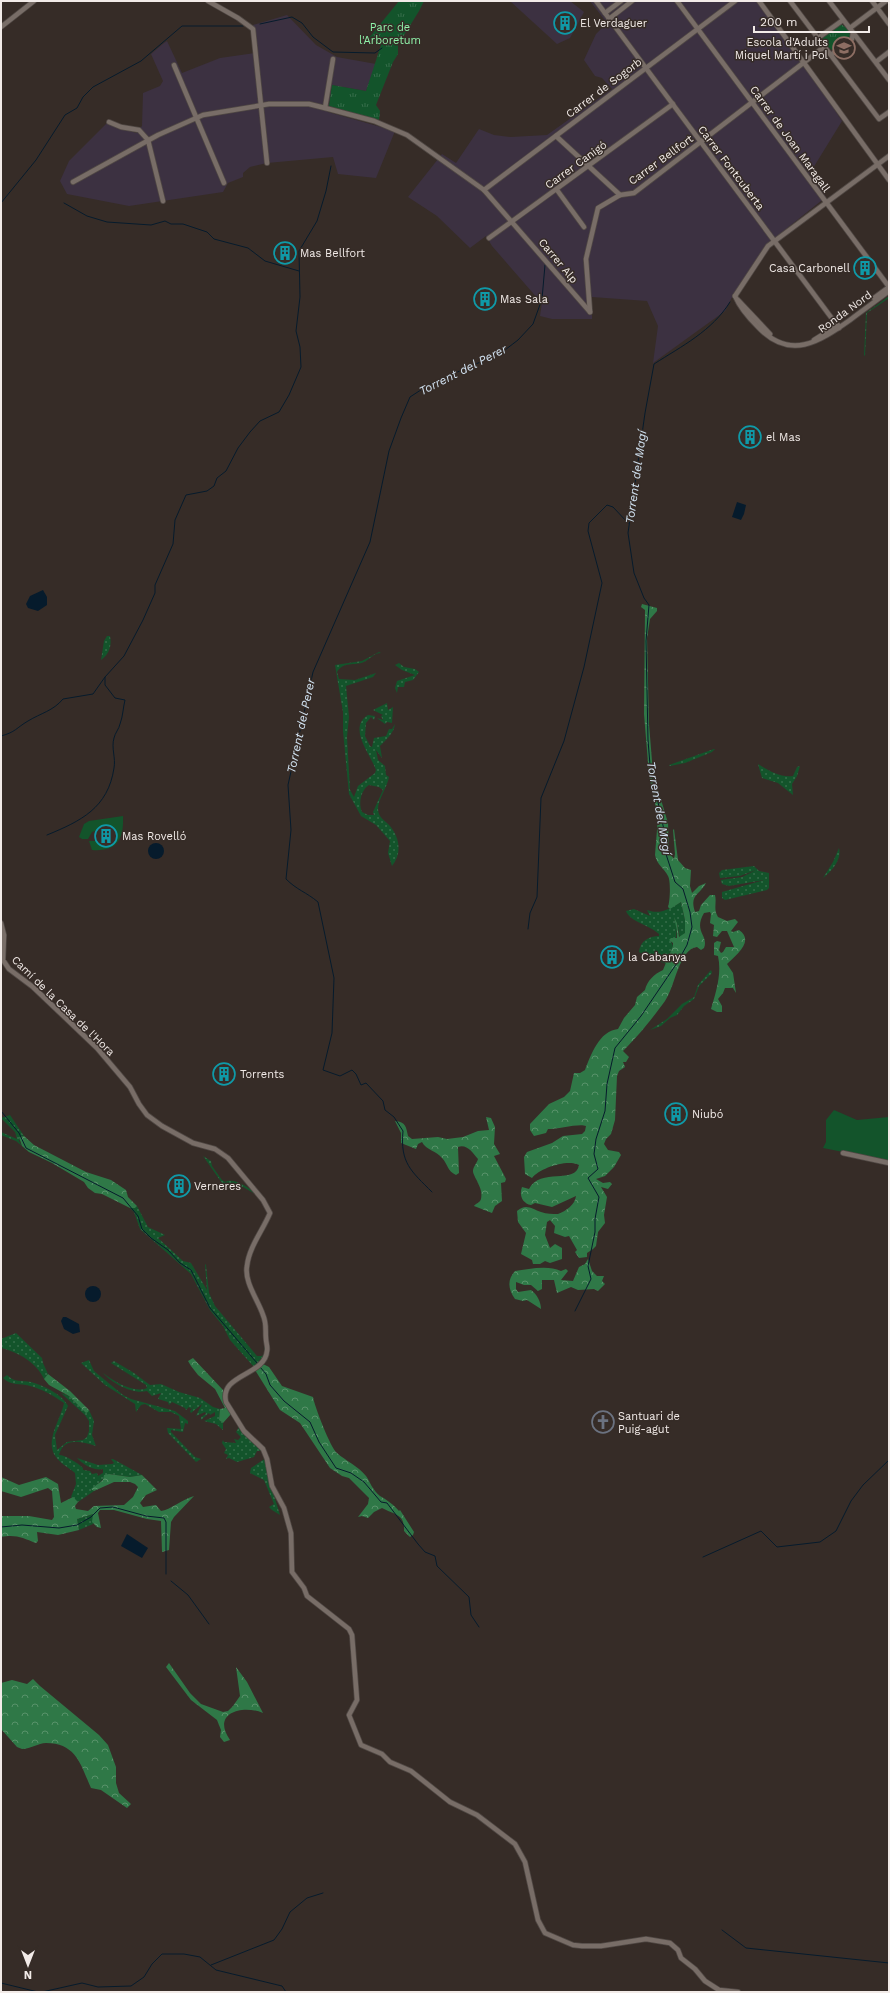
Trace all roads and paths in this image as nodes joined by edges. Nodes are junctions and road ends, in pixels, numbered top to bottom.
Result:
1 (34, 1) edge
2 (208, 1) edge
3 (596, 1) edge
4 (621, 1) edge
5 (632, 1) edge
6 (677, 1) edge
7 (735, 1) edge
8 (759, 1) edge
9 (790, 1) edge
10 (830, 1) edge
11 (872, 1) edge
12 (886, 1) edge
13 (877, 8) junction
14 (605, 13) junction
15 (609, 19) junction
16 (843, 20) junction
17 (889, 24) edge
18 (1, 27) edge
19 (850, 28) junction
20 (698, 29) junction
21 (853, 33) junction
22 (818, 38) junction
23 (824, 46) junction
24 (889, 52) edge
25 (831, 54) junction
26 (333, 58) dead end
27 (803, 62) junction
28 (876, 62) junction
29 (174, 66) dead end
30 (646, 68) junction
31 (889, 80) edge
32 (753, 103) junction
33 (673, 104) junction
34 (261, 105) junction
35 (325, 108) junction
36 (889, 112) edge
37 (196, 118) junction
38 (109, 122) dead end
39 (556, 136) junction
40 (148, 140) junction
41 (701, 142) junction
42 (889, 156) edge
43 (267, 163) dead end
44 (878, 164) junction
45 (590, 166) junction
46 (889, 180) edge
47 (73, 182) dead end
48 (224, 183) dead end
49 (484, 190) junction
50 (557, 190) junction
51 (620, 195) junction
52 (163, 201) dead end
53 (826, 202) junction
54 (512, 221) junction
55 (584, 227) dead end
56 (489, 238) dead end
57 (774, 241) junction
58 (889, 287) edge
59 (889, 291) edge
60 (590, 312) joint
61 (838, 327) junction
62 (1, 923) edge
63 (843, 1153) dead end
64 (889, 1163) edge
65 (738, 1992) edge

1 - 18 street
2 - 34 street
3 - 14 street, Carrer Fontcuberta
4 - 14 street
5 - 15 street
6 - 20 street, Carrer de Joan Maragall
7 - 20 street, Carrer de Sogorb
8 - 27 street
9 - 22 street
10 - 16 street
11 - 13 street
12 - 13 street
13 - 17 street
13 - 19 street
14 - 15 street, Carrer Fontcuberta
15 - 30 street, Carrer Fontcuberta
16 - 19 street
16 - 22 street
19 - 21 street
20 - 30 street, Carrer de Sogorb
20 - 32 street, Carrer de Joan Maragall
21 - 25 street
21 - 28 street
22 - 23 street
23 - 25 street
23 - 27 street, Carrer Bellfort
24 - 28 street
25 - 36 street
26 - 35 street
27 - 32 street, Carrer Bellfort
27 - 44 street
28 - 31 street
29 - 37 street
30 - 33 street, Carrer Fontcuberta
30 - 39 street, Carrer de Sogorb
32 - 41 street, Carrer Bellfort
32 - 53 street, Carrer de Joan Maragall
33 - 41 street, Carrer Fontcuberta
33 - 45 street, Carrer Canigó
34 - 35 street, Carrer Alp
34 - 37 street, Carrer Alp
34 - 43 street
35 - 49 street, Carrer Alp
37 - 40 street, Carrer Alp
37 - 48 street
38 - 40 street
39 - 45 street
39 - 49 street, Carrer de Sogorb
40 - 47 street, Carrer Alp
40 - 52 street
41 - 51 street, Carrer Bellfort
41 - 57 street, Carrer Fontcuberta
42 - 44 street
44 - 46 street
44 - 53 street
45 - 50 street, Carrer Canigó
45 - 51 street
49 - 54 street, Carrer Alp
50 - 54 street, Carrer Canigó
50 - 55 street
51 - 60 street, Carrer Bellfort
53 - 57 street
53 - 58 street, Carrer de Joan Maragall
54 - 56 street, Carrer Canigó
54 - 60 street, Carrer Alp
57 - 61 street, Carrer Fontcuberta
57 - 61 street, Ronda Nord
58 - 61 street, Ronda Nord
59 - 61 street, Ronda Nord
62 - 65 street, Camí de la Casa de l'Hora
63 - 64 street

